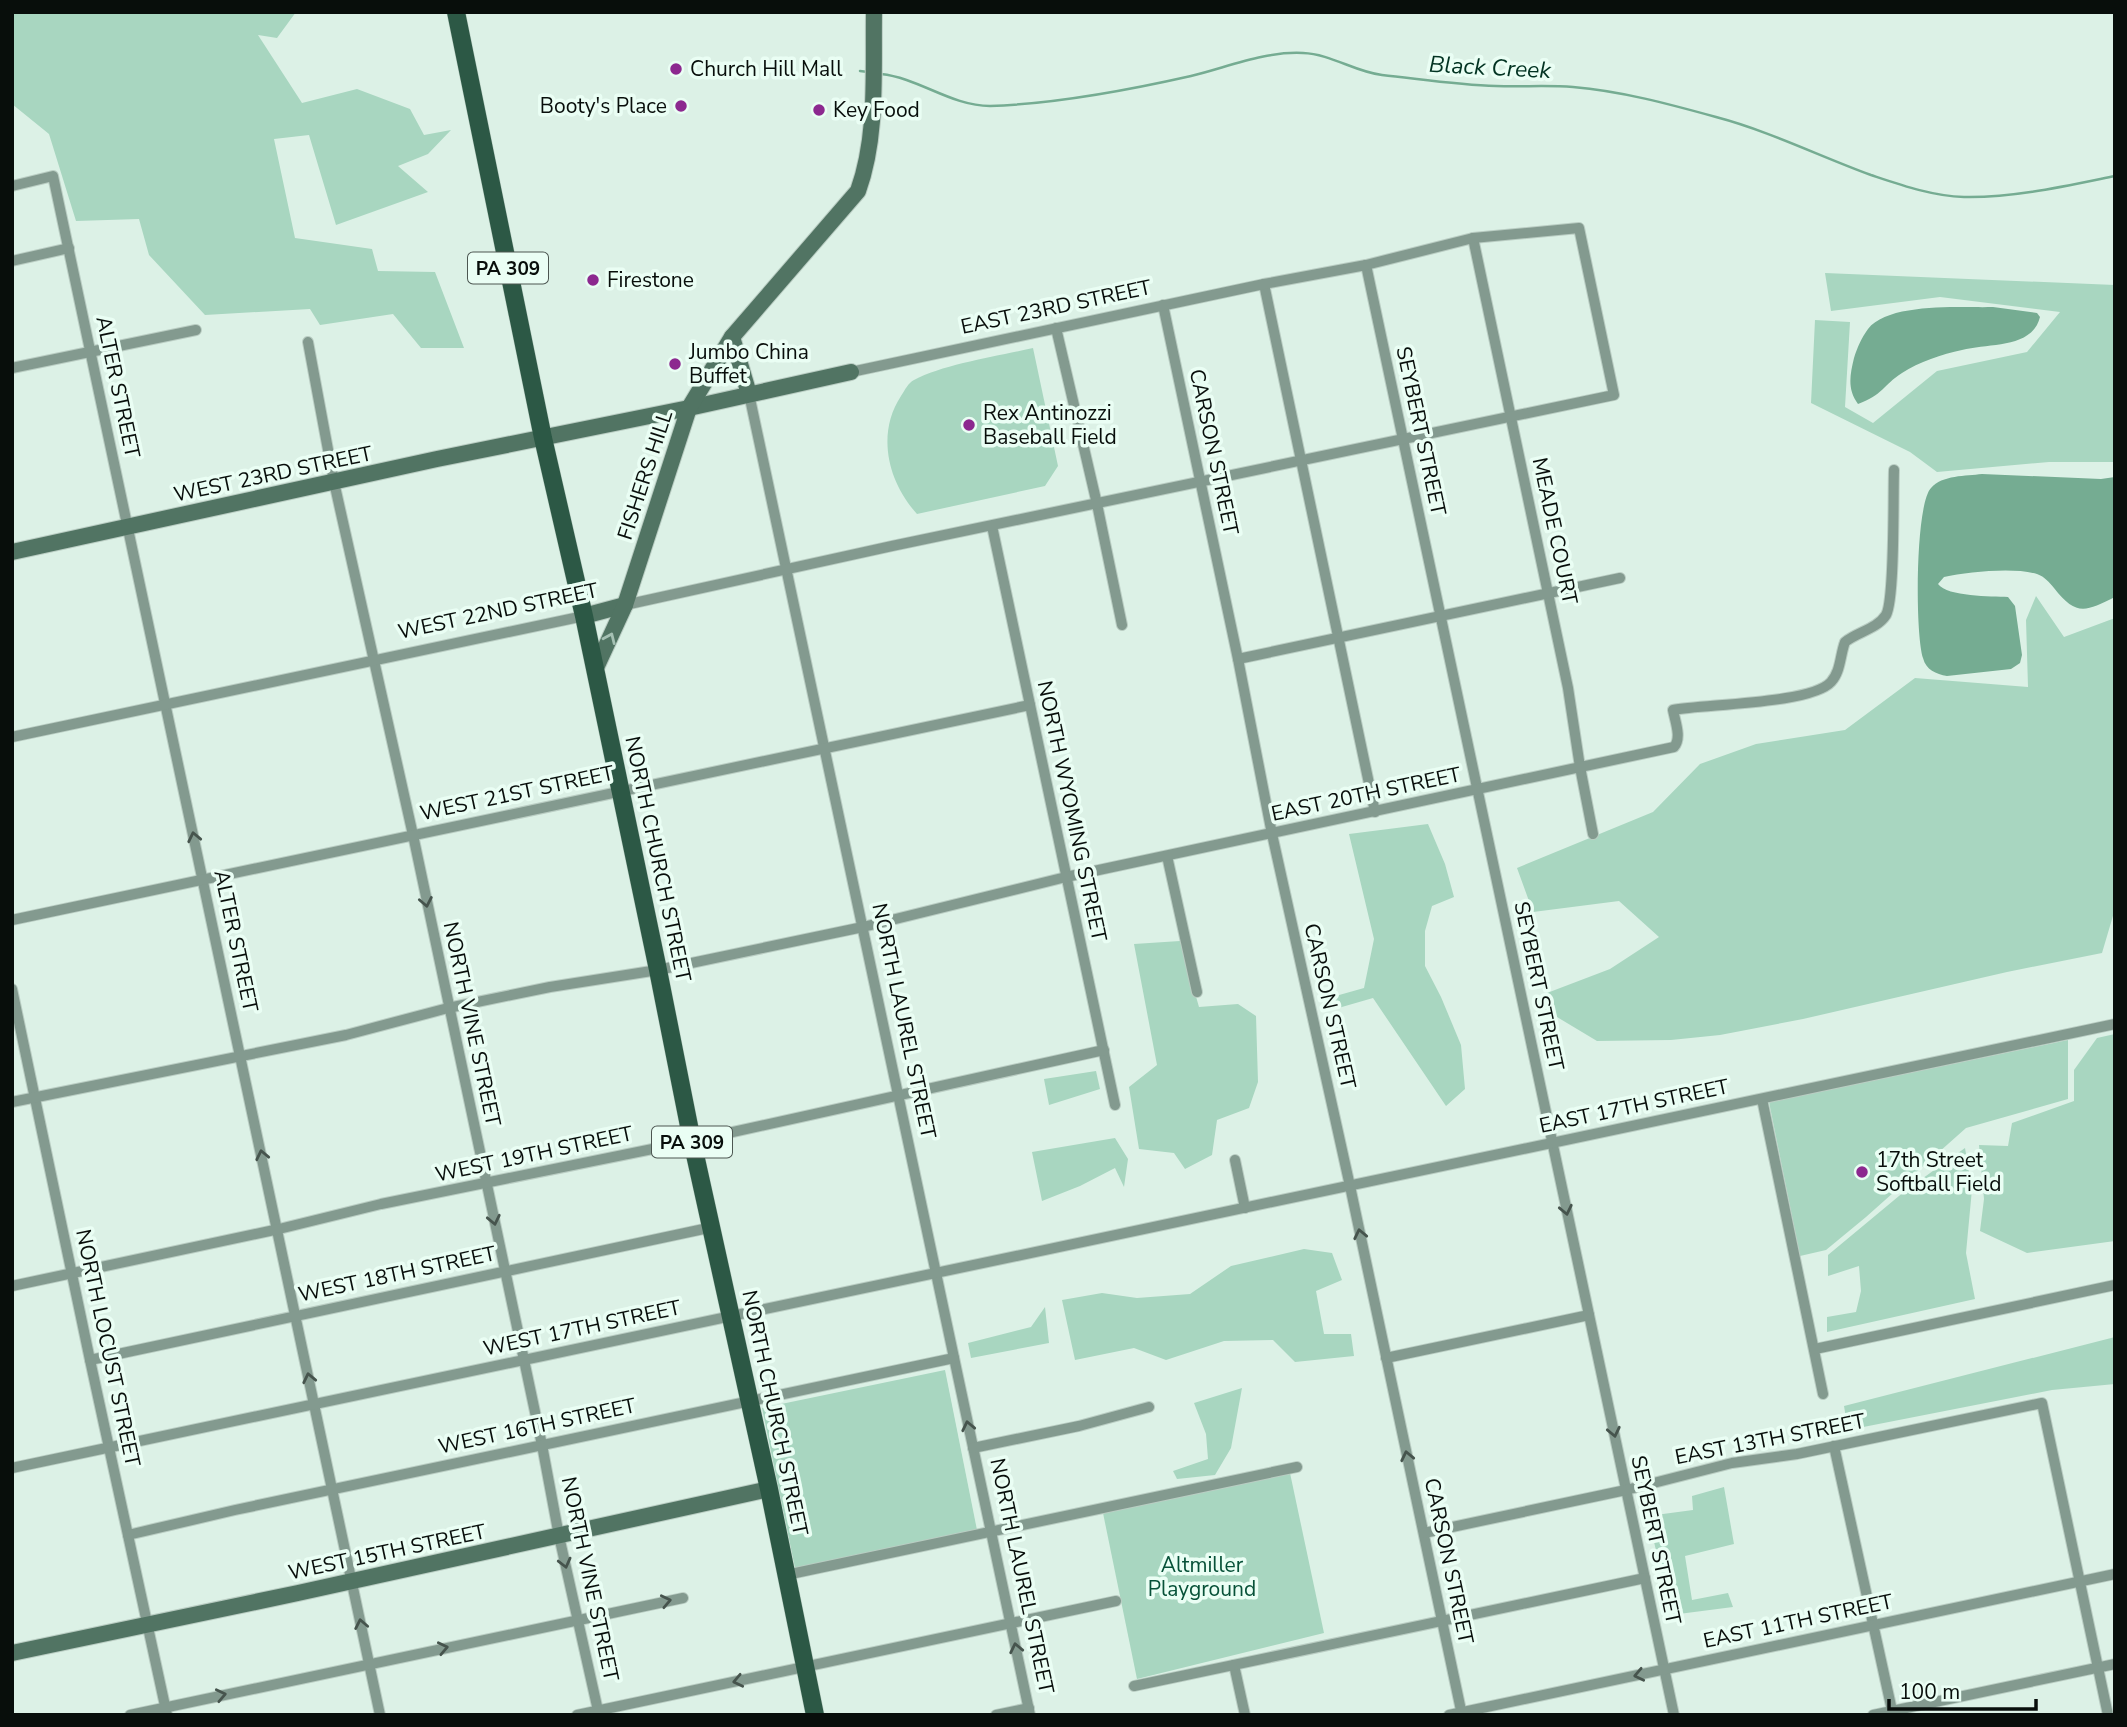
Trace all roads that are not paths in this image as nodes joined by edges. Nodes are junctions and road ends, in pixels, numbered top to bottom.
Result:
1 (456, 12) edge
2 (874, 12) edge
3 (12, 186) edge
4 (1473, 238) junction
5 (69, 248) junction
6 (12, 261) edge
7 (1366, 265) junction
8 (1264, 284) junction
9 (1163, 306) junction
10 (1056, 328) junction
11 (196, 330) dead end
12 (732, 337) junction
13 (308, 342) dead end
14 (91, 352) junction
15 (12, 368) edge
16 (851, 372) joint
17 (749, 394) junction
18 (689, 408) junction
19 (1511, 416) junction
20 (543, 438) junction
21 (1403, 439) junction
22 (1301, 461) junction
23 (1894, 470) dead end
24 (334, 482) junction
25 (1200, 482) junction
26 (1097, 504) junction
27 (992, 526) junction
28 (128, 527) junction
29 (12, 552) edge
30 (787, 569) junction
31 (1620, 578) dead end
32 (1548, 593) junction
33 (625, 605) junction
34 (584, 616) junction
35 (1440, 616) junction
36 (1122, 625) dead end
37 (1339, 638) junction
38 (373, 659) junction
39 (1238, 659) junction
40 (596, 670) junction
41 (166, 704) junction
42 (1030, 705) junction
43 (12, 737) edge
44 (825, 748) junction
45 (1580, 767) junction
46 (1477, 790) junction
47 (621, 791) junction
48 (1375, 812) junction
49 (1272, 834) junction
50 (1593, 834) dead end
51 (412, 835) junction
52 (1167, 856) junction
53 (1066, 877) junction
54 (203, 879) junction
55 (12, 920) edge
56 (863, 926) junction
57 (658, 970) junction
58 (12, 989) edge
59 (1197, 992) dead end
60 (447, 1008) junction
61 (2115, 1024) edge
62 (1104, 1050) junction
63 (241, 1058) junction
64 (899, 1096) junction
65 (35, 1098) junction
66 (1762, 1099) junction
67 (12, 1102) edge
68 (1115, 1105) dead end
69 (692, 1141) junction
70 (1552, 1143) junction
71 (1236, 1160) dead end
72 (487, 1184) junction
73 (1350, 1186) junction
74 (1245, 1208) junction
75 (1160, 1226) joint
76 (713, 1227) junction
77 (279, 1229) junction
78 (505, 1271) junction
79 (72, 1273) junction
80 (936, 1273) junction
81 (2115, 1285) edge
82 (12, 1286) edge
83 (296, 1315) junction
84 (1589, 1315) junction
85 (731, 1316) junction
86 (1815, 1349) junction
87 (954, 1358) junction
88 (1386, 1358) junction
89 (90, 1360) junction
90 (524, 1360) junction
91 (1823, 1394) dead end
92 (749, 1401) junction
93 (314, 1404) junction
94 (1149, 1407) dead end
95 (542, 1445) junction
96 (1835, 1446) junction
97 (110, 1448) junction
98 (973, 1448) junction
99 (1297, 1467) dead end
100 (12, 1468) edge
101 (332, 1489) junction
102 (769, 1489) junction
103 (1626, 1490) junction
104 (991, 1532) junction
105 (1424, 1533) junction
106 (128, 1535) junction
107 (559, 1536) junction
108 (2115, 1574) edge
109 (786, 1575) junction
110 (1645, 1578) junction
111 (353, 1581) junction
112 (2080, 1582) junction
113 (683, 1598) dead end
114 (1116, 1601) dead end
115 (579, 1619) junction
116 (1442, 1621) junction
117 (1011, 1623) junction
118 (146, 1624) junction
119 (1874, 1625) junction
120 (12, 1653) edge
121 (369, 1664) junction
122 (2115, 1664) edge
123 (1234, 1665) junction
124 (805, 1667) junction
125 (2098, 1667) junction
126 (1664, 1669) junction
127 (1134, 1686) dead end
128 (167, 1711) edge
129 (1029, 1711) edge
130 (599, 1713) edge
131 (1893, 1713) edge
132 (1462, 1714) edge
133 (130, 1715) edge
134 (380, 1715) edge
135 (578, 1715) edge
136 (815, 1715) edge
137 (996, 1715) edge
138 (1245, 1715) edge
139 (1449, 1715) edge
140 (1674, 1715) edge
141 (1872, 1715) edge
142 (2108, 1715) edge

1 - 20 main road, NORTH CHURCH STREET / PA 309
2 - 12 main road, FISHERS HILL
3 - 5 street, ALTER STREET
4 - 7 street, EAST 23RD STREET
4 - 19 street, MEADE COURT
4 - 19 street, EAST 23RD STREET
5 - 6 street
5 - 14 street, ALTER STREET
7 - 8 street, EAST 23RD STREET
7 - 21 street, SEYBERT STREET
8 - 9 street, EAST 23RD STREET
8 - 22 street
9 - 10 street, EAST 23RD STREET
9 - 25 street, CARSON STREET
10 - 16 street, EAST 23RD STREET
10 - 26 street
11 - 14 street
12 - 17 main road, NORTH LAUREL STREET
12 - 18 main road, FISHERS HILL
13 - 24 street, NORTH VINE STREET
14 - 15 street
14 - 28 street, ALTER STREET
16 - 17 main road, EAST 23RD STREET
17 - 18 main road, EAST 23RD STREET
17 - 30 street, NORTH LAUREL STREET
18 - 20 main road, EAST 23RD STREET
18 - 33 main road, FISHERS HILL
19 - 21 street, WEST 22ND STREET
19 - 32 street, MEADE COURT
20 - 24 main road, WEST 23RD STREET
20 - 34 main road, NORTH CHURCH STREET / PA 309
21 - 22 street, WEST 22ND STREET
21 - 35 street, SEYBERT STREET
22 - 25 street, WEST 22ND STREET
22 - 37 street
23 - 45 street, EAST 20TH STREET
24 - 28 main road, WEST 23RD STREET
24 - 38 street, NORTH VINE STREET
25 - 26 street, WEST 22ND STREET
25 - 39 street, CARSON STREET
26 - 27 street, WEST 22ND STREET
26 - 36 street
27 - 30 street, WEST 22ND STREET
27 - 42 street, NORTH WYOMING STREET
28 - 29 main road, WEST 23RD STREET
28 - 41 street, ALTER STREET
30 - 33 street, WEST 22ND STREET
30 - 44 street, NORTH LAUREL STREET
31 - 32 street
32 - 35 street
32 - 45 street, MEADE COURT
33 - 34 main road, WEST 22ND STREET
40 -> 33 main road, FISHERS HILL
34 - 38 street, WEST 22ND STREET
34 - 40 main road, NORTH CHURCH STREET / PA 309
35 - 37 street
35 - 46 street, SEYBERT STREET
37 - 39 street
37 - 48 street
38 - 41 street, WEST 22ND STREET
38 - 51 street, NORTH VINE STREET
39 - 49 street, CARSON STREET
40 - 47 main road, NORTH CHURCH STREET / PA 309
41 - 43 street, WEST 22ND STREET
54 -> 41 street, ALTER STREET
42 - 44 street, WEST 21ST STREET
42 - 53 street, NORTH WYOMING STREET
44 - 47 street, WEST 21ST STREET
44 - 56 street, NORTH LAUREL STREET
45 - 46 street, EAST 20TH STREET
45 - 50 street, MEADE COURT
46 - 48 street, EAST 20TH STREET
46 - 70 street, SEYBERT STREET
47 - 51 street, WEST 21ST STREET
47 - 57 main road, NORTH CHURCH STREET / PA 309
48 - 49 street, EAST 20TH STREET
49 - 52 street, EAST 20TH STREET
49 - 73 street, CARSON STREET
51 - 54 street, WEST 21ST STREET
51 -> 60 street, NORTH VINE STREET
52 - 53 street, EAST 20TH STREET
52 - 59 street
53 - 56 street, EAST 20TH STREET
53 - 62 street, NORTH WYOMING STREET
54 - 55 street, WEST 21ST STREET
54 - 63 street, ALTER STREET
56 - 57 street, EAST 20TH STREET
56 - 64 street, NORTH LAUREL STREET
57 - 60 street, EAST 20TH STREET
57 - 69 main road, NORTH CHURCH STREET / PA 309
58 - 65 street, NORTH LOCUST STREET
60 - 63 street, EAST 20TH STREET
60 - 72 street, NORTH VINE STREET
61 - 66 street, EAST 17TH STREET
62 - 64 street, WEST 19TH STREET
62 - 68 street, NORTH WYOMING STREET
63 - 65 street, EAST 20TH STREET
77 -> 63 street, ALTER STREET
64 - 69 street, WEST 19TH STREET
64 - 80 street, NORTH LAUREL STREET
65 - 67 street, EAST 20TH STREET
65 - 79 street, NORTH LOCUST STREET
66 - 70 street, EAST 17TH STREET
66 - 86 street
69 - 72 street, WEST 19TH STREET
69 - 76 main road, NORTH CHURCH STREET / PA 309
70 - 73 street, EAST 17TH STREET
70 -> 84 street, SEYBERT STREET
71 - 74 street
72 - 77 street, WEST 19TH STREET
72 -> 78 street, NORTH VINE STREET
73 - 74 street, EAST 17TH STREET
88 -> 73 street, CARSON STREET
74 - 75 street, EAST 17TH STREET
75 - 80 street, WEST 17TH STREET
76 - 78 street, WEST 18TH STREET
76 - 85 main road, NORTH CHURCH STREET / PA 309
77 - 79 street, WEST 19TH STREET
77 - 83 street, ALTER STREET
78 - 83 street, WEST 18TH STREET
78 - 90 street, NORTH VINE STREET
79 - 82 street, WEST 19TH STREET
79 - 89 street, NORTH LOCUST STREET
80 - 85 street, WEST 17TH STREET
80 - 87 street, NORTH LAUREL STREET
81 - 86 street
83 - 89 street, WEST 18TH STREET
93 -> 83 street, ALTER STREET
84 - 88 street
84 -> 103 street, SEYBERT STREET
85 - 90 street, WEST 17TH STREET
85 - 92 main road, NORTH CHURCH STREET / PA 309
86 - 91 street
87 - 92 street, WEST 16TH STREET
98 -> 87 street, NORTH LAUREL STREET
105 -> 88 street, CARSON STREET
89 - 97 street, NORTH LOCUST STREET
90 - 93 street, WEST 17TH STREET
90 - 95 street, NORTH VINE STREET
92 - 95 street, WEST 16TH STREET
92 - 102 main road, NORTH CHURCH STREET / PA 309
93 - 97 street, WEST 17TH STREET
93 - 101 street, ALTER STREET
94 - 98 street
95 - 101 street, WEST 16TH STREET
95 - 107 street, NORTH VINE STREET
96 - 103 street, EAST 13TH STREET
96 - 112 street, EAST 13TH STREET
96 - 119 street
97 - 100 street, WEST 17TH STREET
97 - 106 street, NORTH LOCUST STREET
98 - 104 street, NORTH LAUREL STREET
99 - 104 street
101 - 106 street, WEST 16TH STREET
101 - 111 street, ALTER STREET
102 - 107 main road, WEST 15TH STREET
102 - 109 main road, NORTH CHURCH STREET / PA 309
103 - 105 street, EAST 13TH STREET
103 - 110 street, SEYBERT STREET
104 - 109 street
104 - 117 street, NORTH LAUREL STREET
105 - 116 street, CARSON STREET
106 - 118 street, NORTH LOCUST STREET
107 - 111 main road, WEST 15TH STREET
107 -> 115 street, NORTH VINE STREET
108 - 112 street, EAST 11TH STREET
109 - 124 main road, NORTH CHURCH STREET / PA 309
110 - 116 street
110 - 126 street, SEYBERT STREET
111 - 118 main road, WEST 15TH STREET
121 -> 111 street, ALTER STREET
112 - 119 street, EAST 11TH STREET
112 - 125 street
115 -> 113 street
114 - 117 street
121 -> 115 street
115 - 130 street, NORTH VINE STREET
116 - 123 street
116 - 132 street, CARSON STREET
117 - 124 street
129 -> 117 street, NORTH LAUREL STREET
118 - 120 main road, WEST 15TH STREET
118 - 128 street, NORTH LOCUST STREET
119 - 126 street, EAST 11TH STREET
119 - 131 street
128 -> 121 street
121 - 134 street, ALTER STREET
122 - 125 street
123 - 127 street
123 - 138 street
124 -> 130 street
124 - 136 main road, NORTH CHURCH STREET / PA 309
125 - 131 street
125 - 142 street
126 -> 132 street, EAST 11TH STREET
126 - 140 street, SEYBERT STREET
128 - 133 street
129 - 137 street
130 - 135 street
131 - 141 street
132 - 139 street, EAST 11TH STREET

